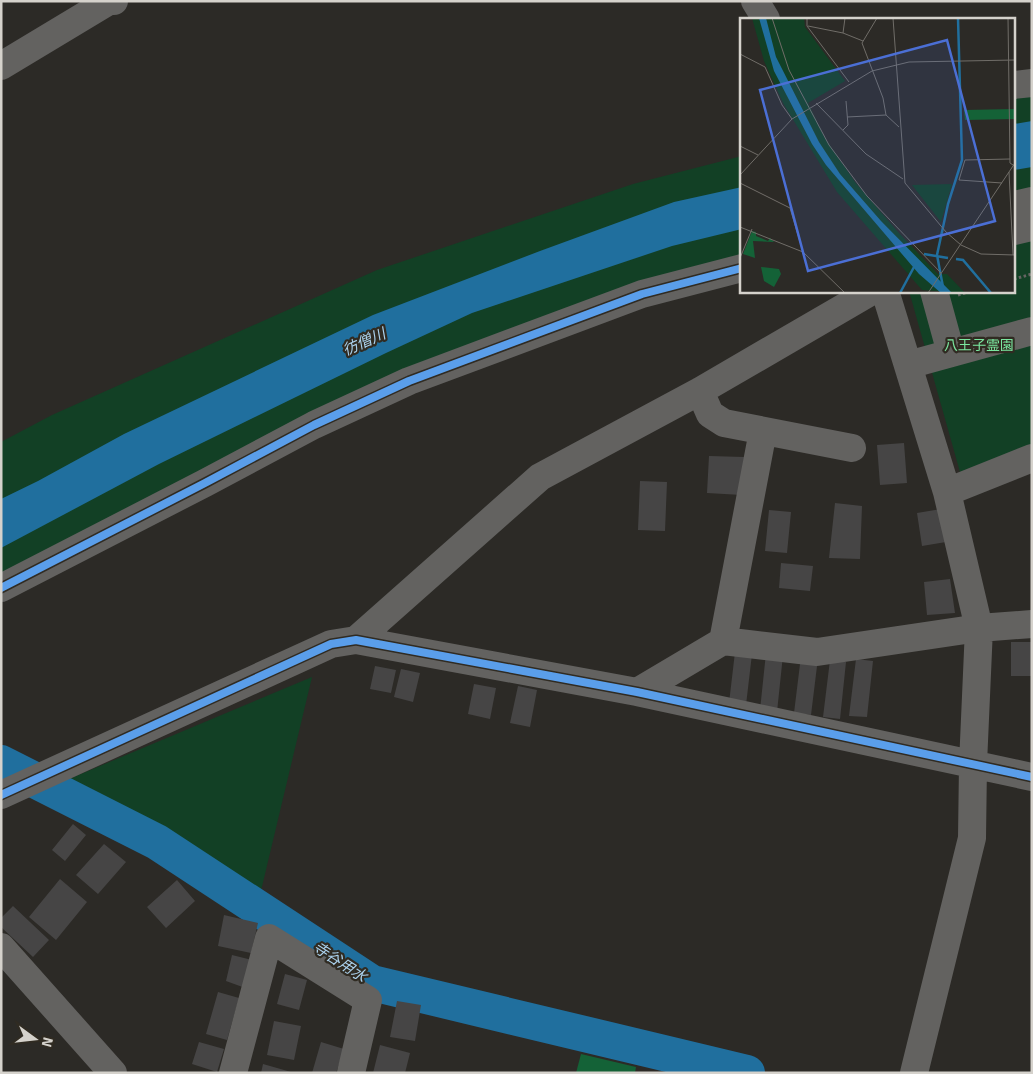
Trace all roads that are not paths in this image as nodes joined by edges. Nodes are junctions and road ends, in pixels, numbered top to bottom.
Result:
1 (109, 1) edge
2 (114, 1) edge
3 (755, 1) edge
4 (765, 18) edge
5 (1, 66) edge
6 (1032, 83) edge
7 (1016, 85) edge
8 (1032, 201) edge
9 (1016, 205) edge
10 (1032, 227) edge
11 (1016, 231) edge
12 (740, 269) edge
13 (870, 292) edge
14 (886, 292) edge
15 (934, 292) edge
16 (1032, 330) edge
17 (951, 353) junction
18 (908, 365) junction
19 (700, 391) junction
20 (763, 431) junction
21 (852, 448) dead end
22 (1032, 458) edge
23 (947, 492) junction
24 (1, 588) edge
25 (1032, 624) edge
26 (979, 628) junction
27 (356, 640) junction
28 (723, 641) junction
29 (637, 692) junction
30 (973, 764) junction
31 (1032, 777) edge
32 (1, 795) edge
33 (1, 947) edge
34 (113, 1073) edge
35 (233, 1073) edge
36 (350, 1073) edge
37 (914, 1073) edge

1 - 2 street
1 - 5 street
3 - 4 street
6 - 7 street
8 - 9 street
10 - 11 street
12 - 24 street
13 - 19 street
14 - 18 street
15 - 17 street
16 - 17 street
17 - 18 street
18 - 23 street
19 - 20 street
19 - 27 street
20 - 21 street
20 - 28 street
22 - 23 street
23 - 26 street
25 - 26 street
26 - 28 street
26 - 30 street
27 - 29 street
27 - 32 street
28 - 29 street
29 - 30 street
30 - 31 street
30 - 37 street
33 - 34 street
35 - 36 street

